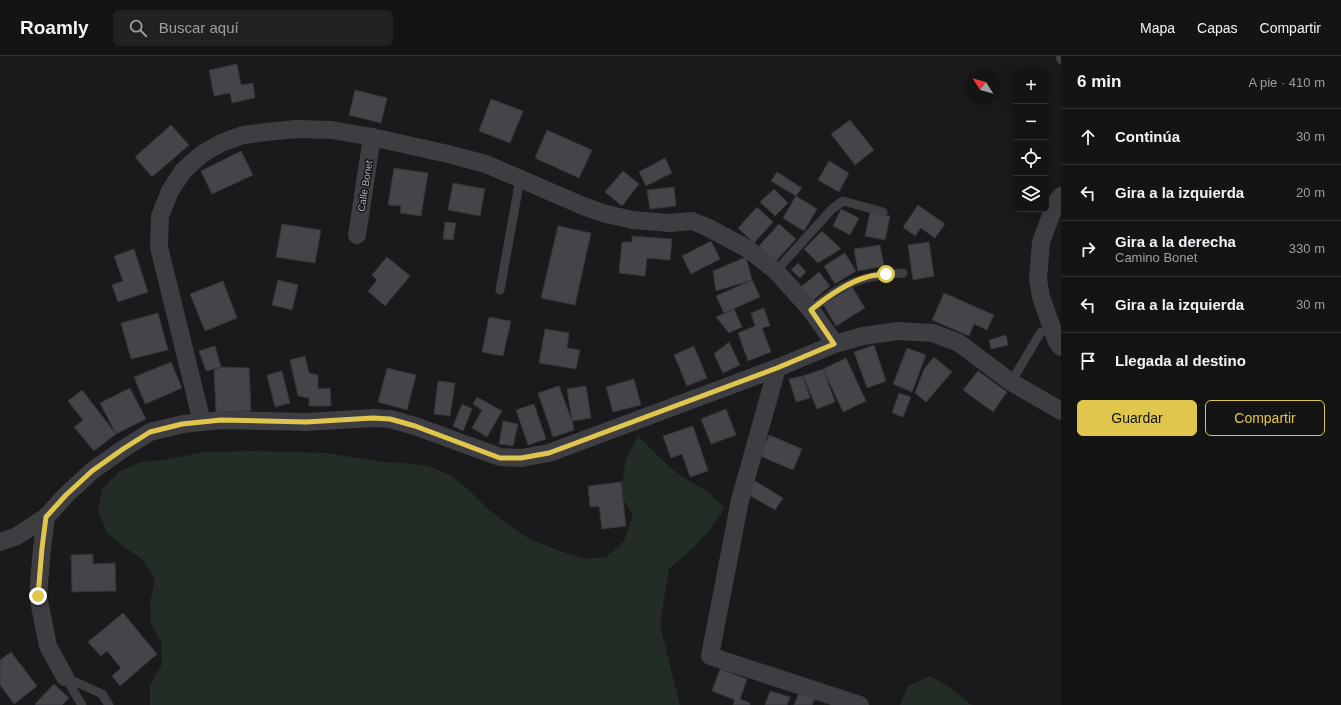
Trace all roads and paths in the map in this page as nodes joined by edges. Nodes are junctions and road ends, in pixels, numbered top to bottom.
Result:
1 (1060, 56) edge
2 (1061, 60) edge
3 (372, 137) junction
4 (520, 179) junction
5 (1061, 196) edge
6 (883, 212) dead end
7 (357, 234) dead end
8 (776, 271) junction
9 (903, 273) dead end
10 (500, 290) dead end
11 (811, 310) junction
12 (1042, 332) dead end
13 (834, 344) junction
14 (1061, 347) edge
15 (777, 368) junction
16 (1011, 382) junction
17 (1061, 411) edge
18 (202, 422) junction
19 (46, 517) junction
20 (0, 542) edge
21 (65, 677) junction
22 (82, 705) edge
23 (109, 705) edge
24 (860, 705) edge

1 - 2 lane
3 - 4 street
3 - 7 street, Calle Bonet
3 - 18 street
4 - 8 street
4 - 10 lane
5 - 14 street
6 - 8 lane
8 - 11 street
9 - 11 lane
11 - 13 street
12 - 16 lane
13 - 15 street
13 - 16 street
15 - 18 street
15 - 24 street
16 - 17 street
18 - 19 street
19 - 20 street
19 - 21 street
21 - 22 lane
21 - 23 lane

